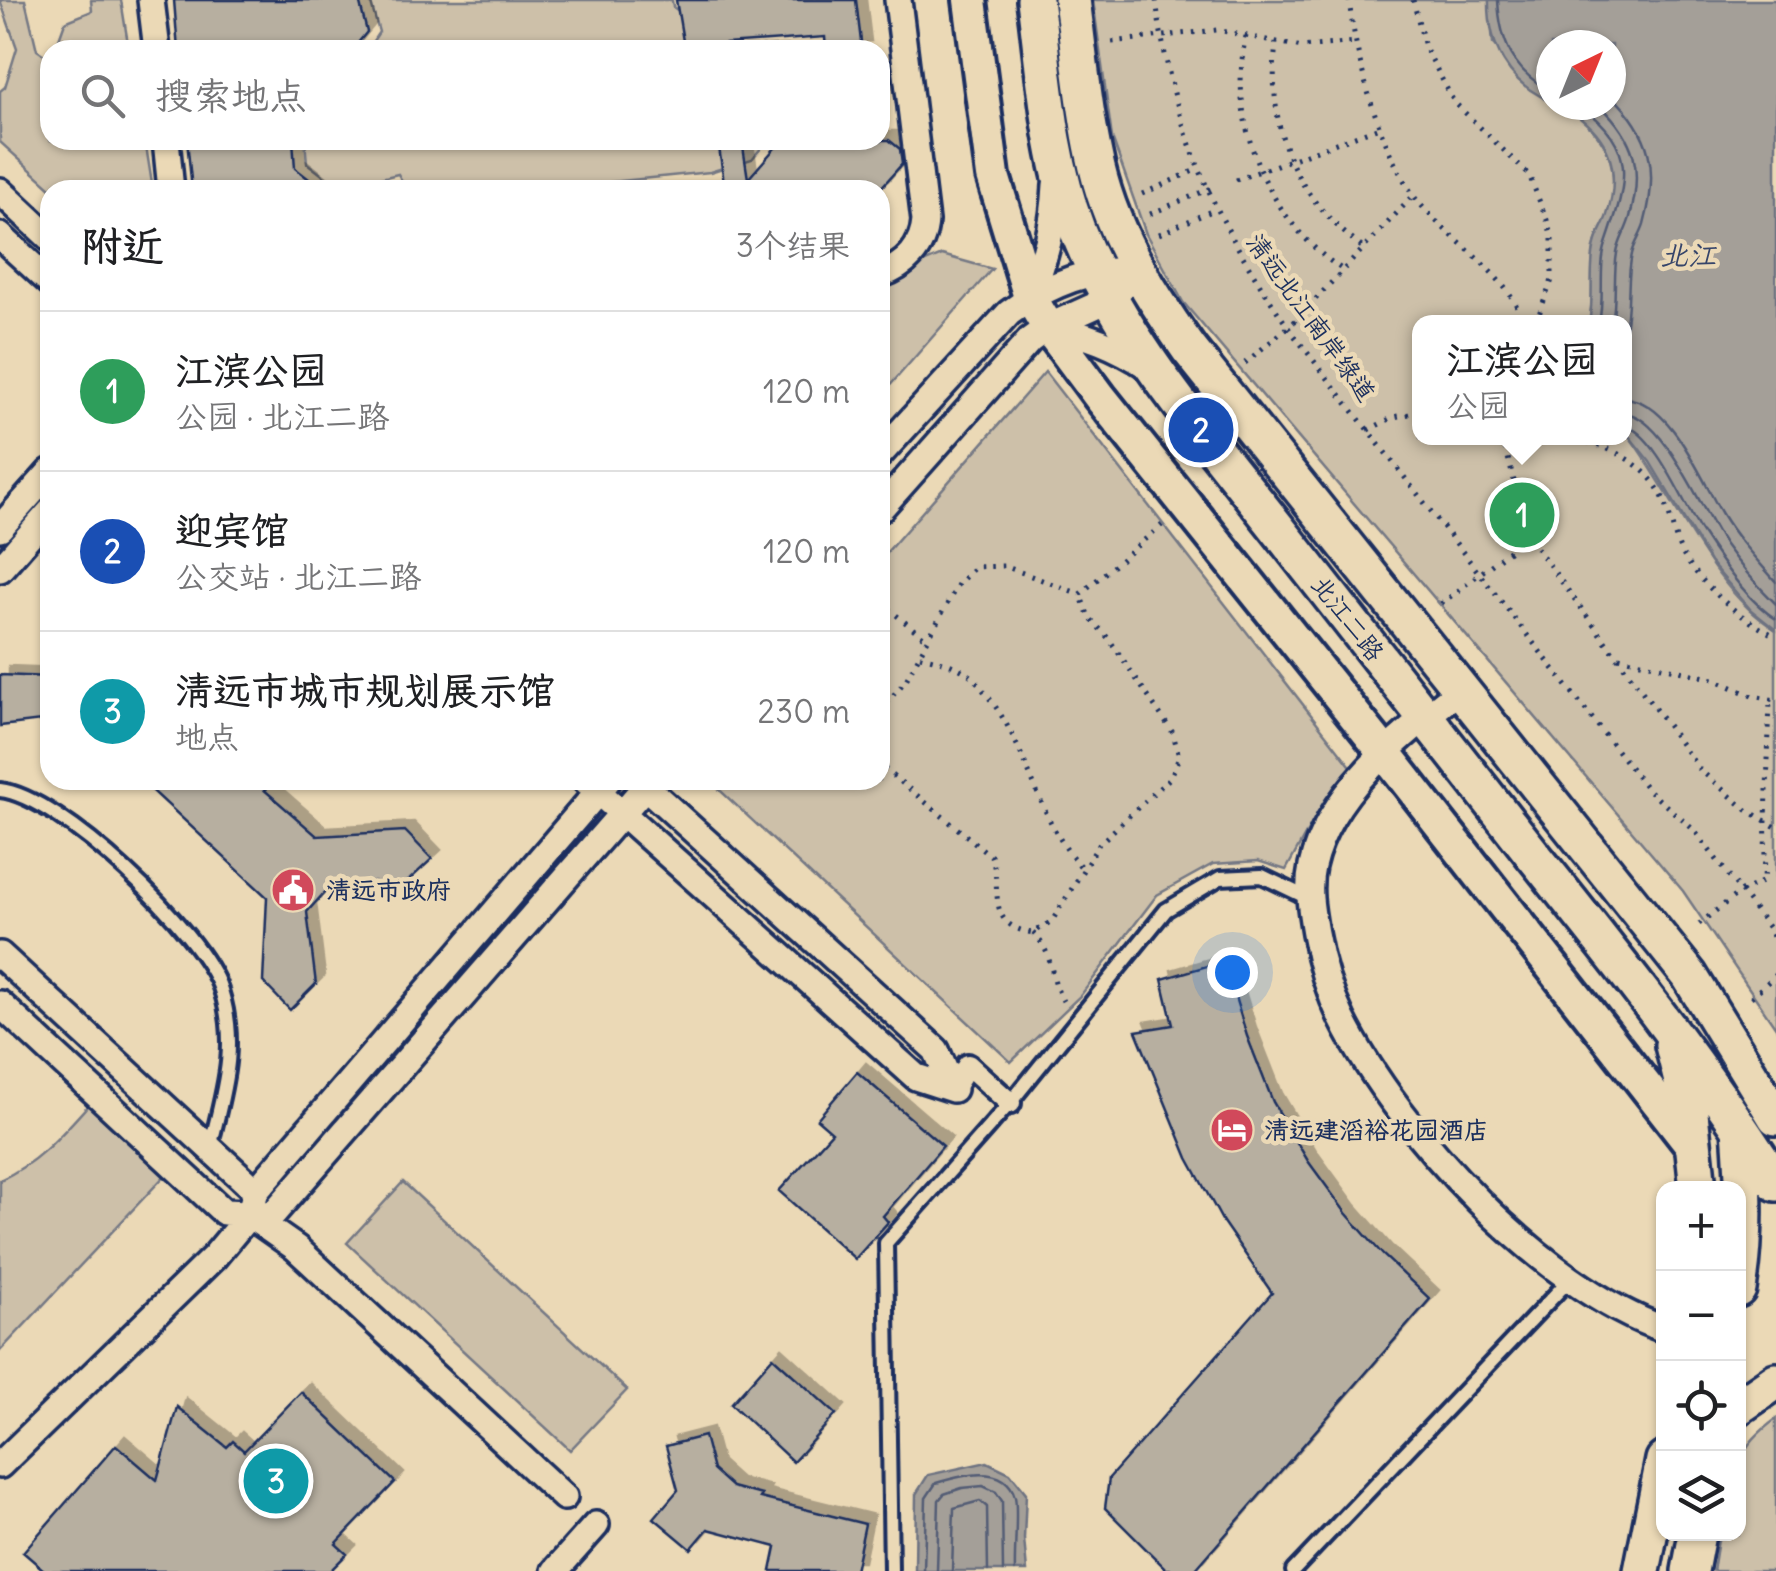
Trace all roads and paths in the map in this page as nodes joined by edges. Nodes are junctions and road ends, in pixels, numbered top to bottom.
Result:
1 (152, 0) edge
2 (898, 0) edge
3 (970, 0) edge
4 (1035, 0) edge
5 (1072, 0) edge
6 (1156, 0) edge
7 (1349, 0) edge
8 (1413, 0) edge
9 (1246, 36) junction
10 (155, 40) edge
11 (1112, 42) dead end
12 (1276, 42) junction
13 (1358, 42) junction
14 (1382, 126) junction
15 (167, 150) edge
16 (1288, 158) junction
17 (1057, 166) junction
18 (1198, 169) junction
19 (1260, 170) junction
20 (170, 180) edge
21 (1236, 180) dead end
22 (1214, 186) dead end
23 (0, 192) edge
24 (1142, 194) dead end
25 (1414, 195) junction
26 (1216, 209) junction
27 (1150, 214) dead end
28 (40, 229) edge
29 (1159, 234) dead end
30 (0, 236) edge
31 (1364, 248) junction
32 (1343, 270) junction
33 (890, 271) edge
34 (1138, 271) junction
35 (40, 273) edge
36 (1103, 285) junction
37 (1030, 297) junction
38 (1519, 315) edge
39 (1539, 315) edge
40 (1048, 327) junction
41 (1245, 363) dead end
42 (1161, 375) junction
43 (1412, 413) edge
44 (1368, 430) junction
45 (890, 443) edge
46 (1505, 445) edge
47 (1599, 445) edge
48 (40, 483) edge
49 (890, 498) edge
50 (1172, 518) dead end
51 (40, 523) edge
52 (0, 528) edge
53 (1528, 536) junction
54 (0, 569) edge
55 (1480, 573) junction
56 (1080, 594) junction
57 (1441, 604) dead end
58 (890, 610) edge
59 (1776, 636) edge
60 (926, 639) junction
61 (920, 656) junction
62 (1616, 656) junction
63 (1461, 689) junction
64 (890, 700) edge
65 (1773, 700) edge
66 (1425, 718) junction
67 (1384, 752) junction
68 (890, 774) edge
69 (0, 790) edge
70 (592, 790) edge
71 (602, 790) edge
72 (639, 790) edge
73 (653, 790) edge
74 (622, 815) junction
75 (1766, 822) junction
76 (1776, 827) edge
77 (1084, 870) junction
78 (1741, 891) junction
79 (1308, 898) junction
80 (1699, 924) dead end
81 (1033, 934) junction
82 (1776, 943) edge
83 (0, 955) edge
84 (1776, 976) edge
85 (1750, 997) dead end
86 (0, 1004) edge
87 (1661, 1016) junction
88 (1078, 1019) junction
89 (1732, 1048) junction
90 (953, 1089) junction
91 (1010, 1103) junction
92 (1776, 1116) edge
93 (1740, 1126) junction
94 (210, 1148) junction
95 (1694, 1148) junction
96 (1697, 1181) edge
97 (1776, 1183) edge
98 (253, 1203) junction
99 (1741, 1271) edge
100 (1571, 1278) junction
101 (1656, 1326) edge
102 (1776, 1382) edge
103 (1746, 1402) edge
104 (0, 1465) edge
105 (564, 1498) dead end
106 (1656, 1500) edge
107 (596, 1525) dead end
108 (1696, 1541) edge
109 (555, 1571) edge
110 (890, 1571) edge
111 (1293, 1571) edge
112 (1642, 1571) edge
113 (1690, 1571) edge

1 - 10 street
2 - 33 street
3 - 37 street
4 - 17 main road, 北江二路
5 - 34 main road, 北江二路
6 - 18 path, 清远北江南岸绿道
7 - 13 path
8 - 39 path
9 - 11 path, bridge
9 - 12 path
9 - 19 path
12 - 13 path
12 - 16 path
13 - 14 path
14 - 16 path
14 - 25 path
15 - 20 street
16 - 19 path
16 - 31 path
17 - 36 main road, 北江二路
17 - 37 street
18 - 24 path
18 - 26 path, 清远北江南岸绿道
19 - 21 path
19 - 32 path
22 - 27 path, bridge
23 - 28 street
25 - 31 path
25 - 38 path
26 - 29 path
26 - 44 path, 清远北江南岸绿道
30 - 35 street
31 - 32 path
32 - 41 path, bridge
34 - 36 street
34 - 63 main road, 北江二路
36 - 37 street
36 - 40 street
36 - 42 main road, 北江二路
37 - 40 street
37 - 45 street
40 - 42 street
40 - 49 street
40 - 67 street
42 - 66 main road, 北江二路
43 - 44 path
44 - 55 path, 清远北江南岸绿道
46 - 53 path
47 - 59 path
48 - 52 street
50 - 56 path
51 - 54 street
53 - 55 path
53 - 62 path
55 - 57 path
55 - 78 path, 清远北江南岸绿道
56 - 60 path
56 - 77 path
58 - 60 path
60 - 61 path
61 - 64 path
61 - 77 path
62 - 65 path
62 - 75 path
63 - 66 street
63 - 89 main road, 北江二路
65 - 75 path
66 - 67 street
66 - 87 main road, 北江二路
67 - 79 street
67 - 95 street
68 - 81 path
69 - 94 lane
70 - 98 street
71 - 74 street
72 - 74 street
73 - 90 street
74 - 90 street
74 - 98 street
75 - 76 path
75 - 78 path
77 - 81 path
78 - 80 path
78 - 82 path, 清远北江南岸绿道
79 - 88 lane
79 - 100 street
81 - 88 path
83 - 94 street
84 - 85 path
86 - 98 street
87 - 93 main road, 北江二路
87 - 95 main road
88 - 91 lane
89 - 92 main road, 北江二路
89 - 93 main road
90 - 91 street
91 - 110 lane
93 - 97 main road, 北江二路
93 - 99 main road
94 - 98 street
95 - 96 main road
98 - 104 street
98 - 105 street
100 - 101 street
100 - 111 lane
102 - 103 main road
106 - 112 main road
107 - 109 street
108 - 113 main road

